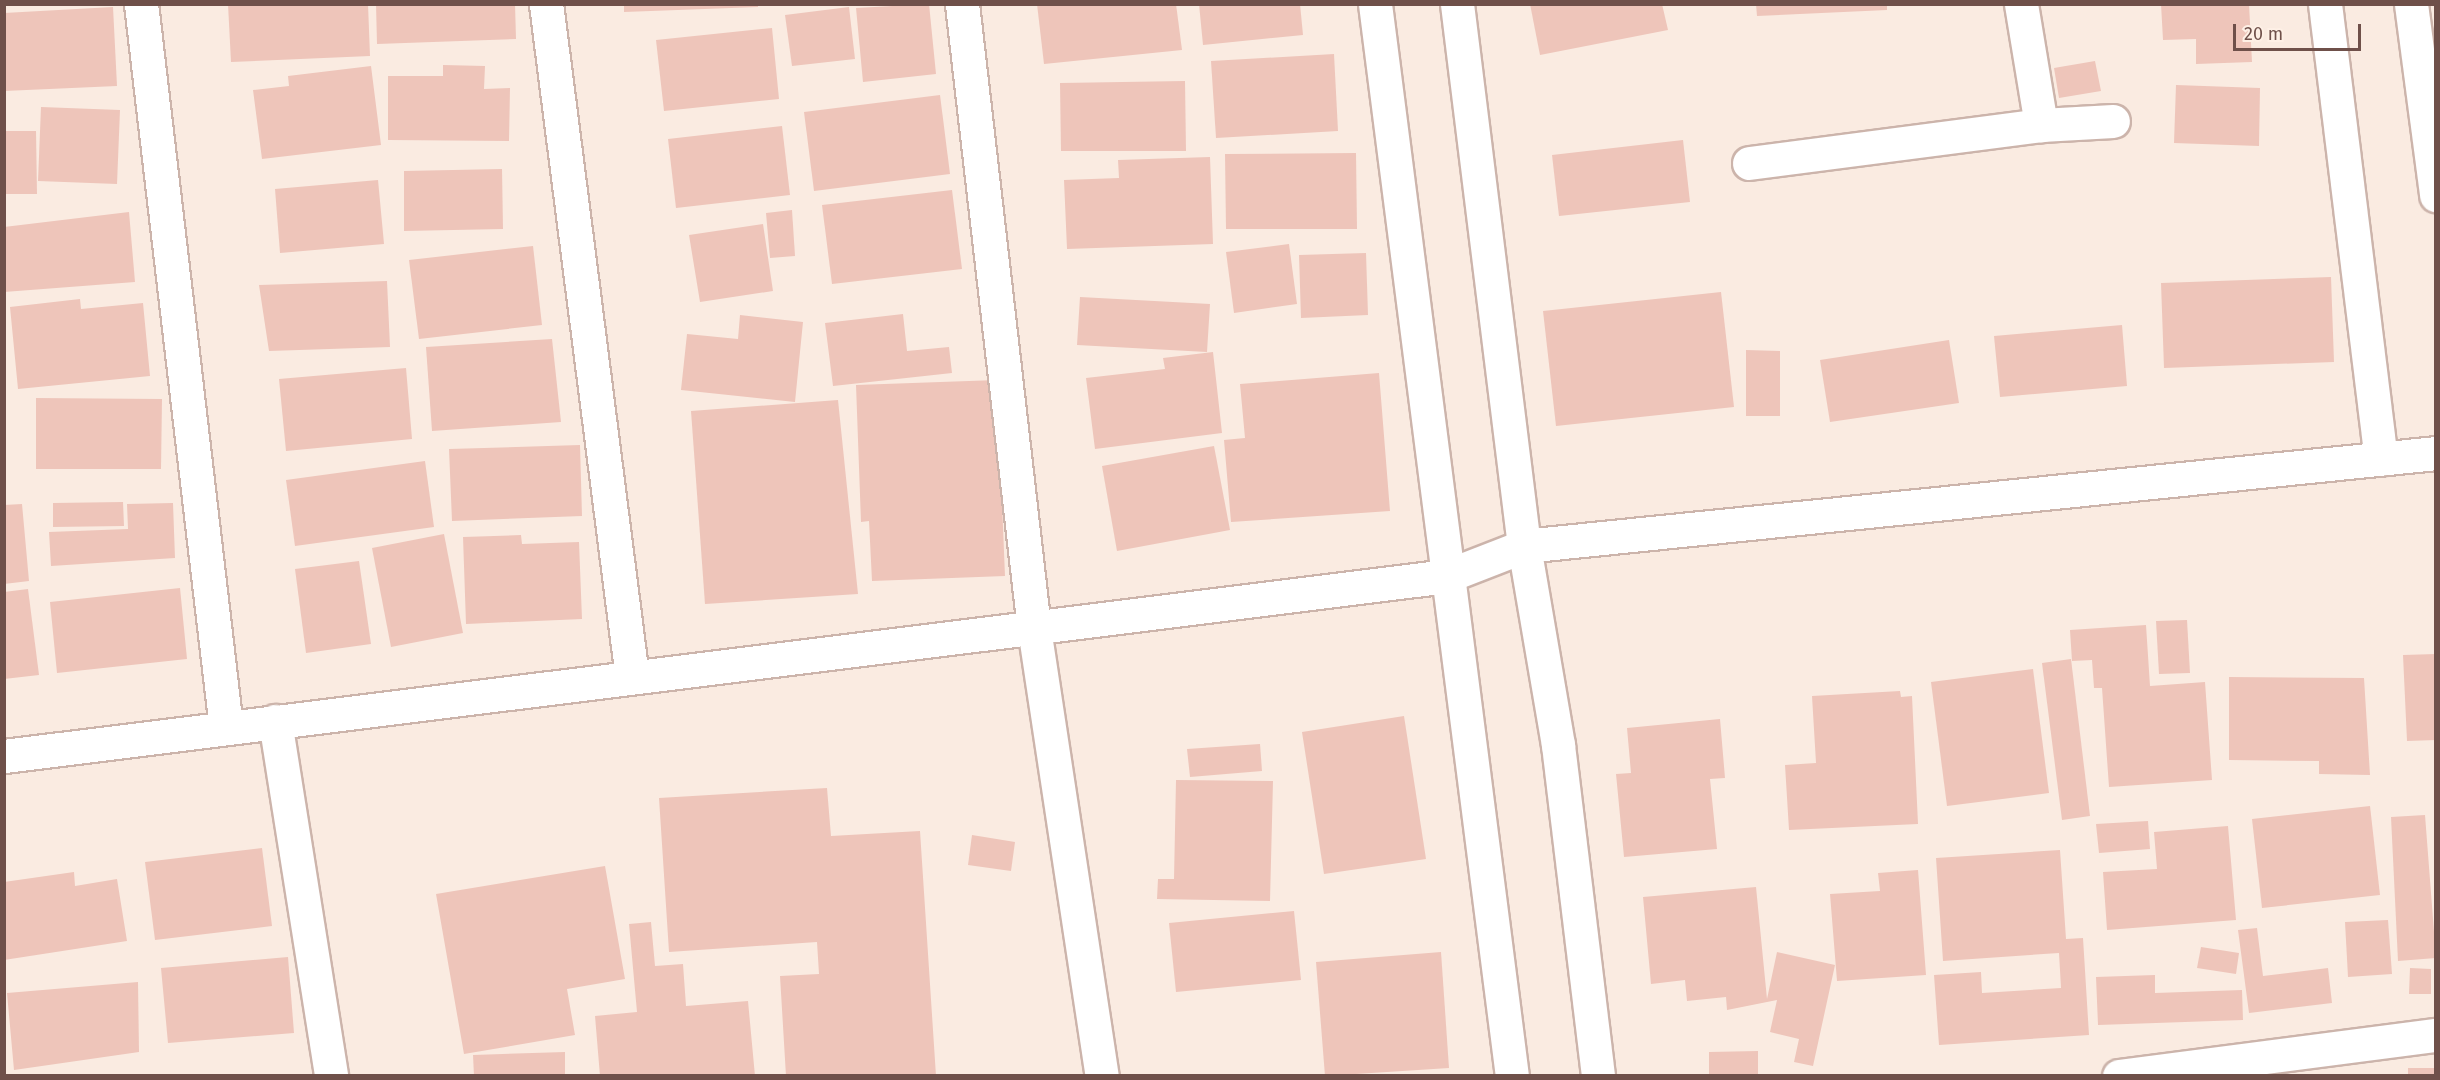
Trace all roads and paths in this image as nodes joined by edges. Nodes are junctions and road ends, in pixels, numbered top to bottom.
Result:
1 (141, 4) edge
2 (546, 4) edge
3 (962, 4) edge
4 (1375, 4) edge
5 (1457, 4) edge
6 (2021, 4) edge
7 (2325, 4) edge
8 (2411, 4) edge
9 (2113, 121) dead end
10 (2041, 125) junction
11 (1749, 163) dead end
12 (2436, 195) edge
13 (2436, 453) edge
14 (2380, 459) junction
15 (1524, 546) junction
16 (1447, 576) junction
17 (1034, 628) junction
18 (632, 676) junction
19 (275, 721) junction
20 (226, 728) junction
21 (4, 756) edge
22 (2436, 1035) edge
23 (331, 1076) edge
24 (1102, 1076) edge
25 (1512, 1076) edge
26 (1598, 1076) edge
27 (2119, 1076) edge

1 - 20 street
2 - 18 street
3 - 17 street
4 - 16 street
5 - 15 street
6 - 10 street
7 - 14 street
8 - 12 street
9 - 10 street
10 - 11 street
13 - 14 street
14 - 15 street
15 - 16 street
15 - 26 street
16 - 17 street
16 - 25 street
17 - 18 street
17 - 24 street
18 - 19 street
19 - 20 street
19 - 23 street
20 - 21 street
22 - 27 street

